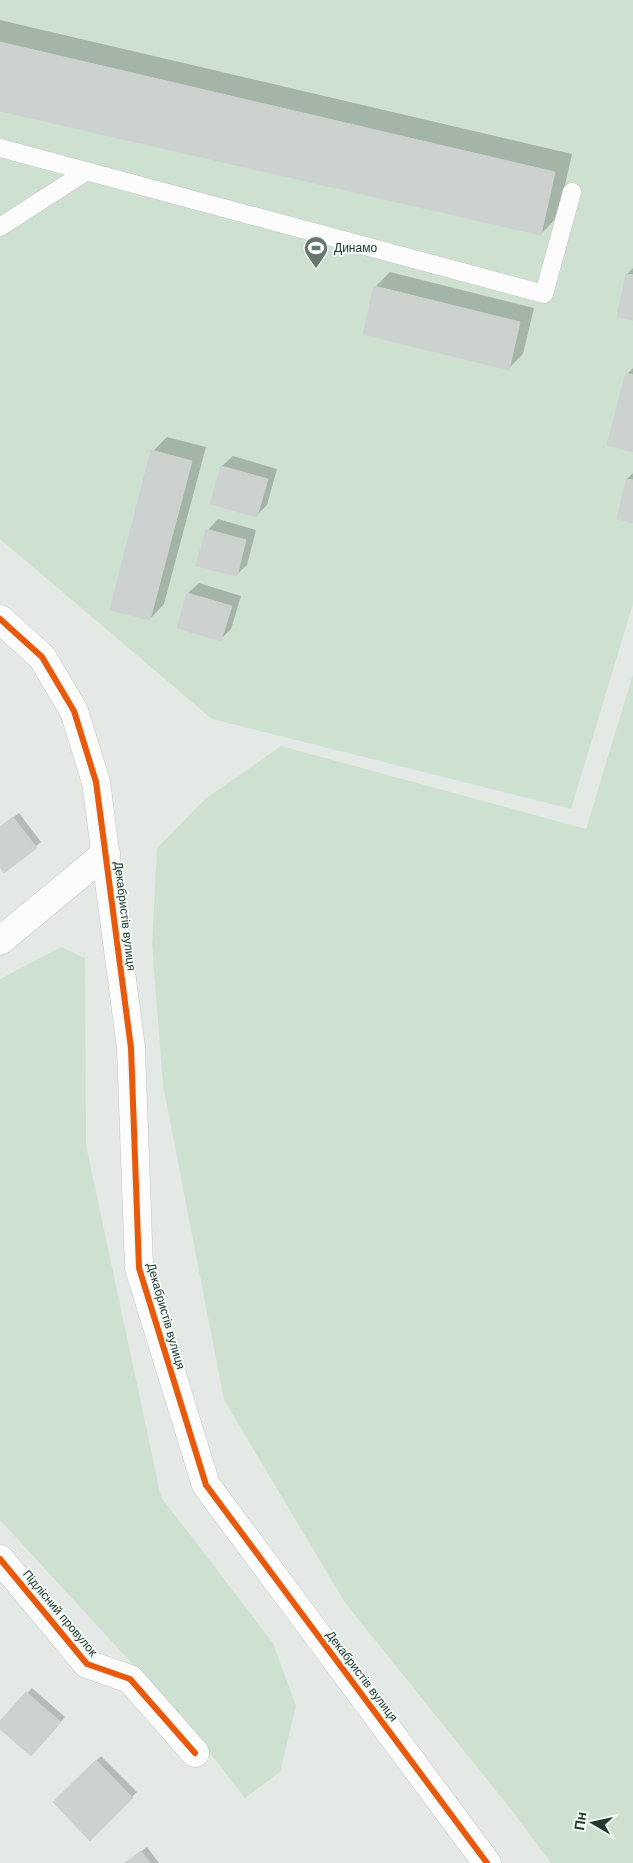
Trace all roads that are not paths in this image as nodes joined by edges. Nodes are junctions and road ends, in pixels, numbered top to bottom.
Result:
1 (0, 148) edge
2 (87, 171) junction
3 (572, 192) dead end
4 (0, 227) edge
5 (0, 619) edge
6 (106, 853) junction
7 (0, 941) edge
8 (0, 1559) edge
9 (195, 1753) dead end
10 (488, 1863) edge

1 - 2 lane
2 - 3 lane
2 - 4 lane
5 - 6 street, Декабристів вулиця
6 - 7 street
6 - 10 street, Декабристів вулиця
8 - 9 street, Підлісний провулок

